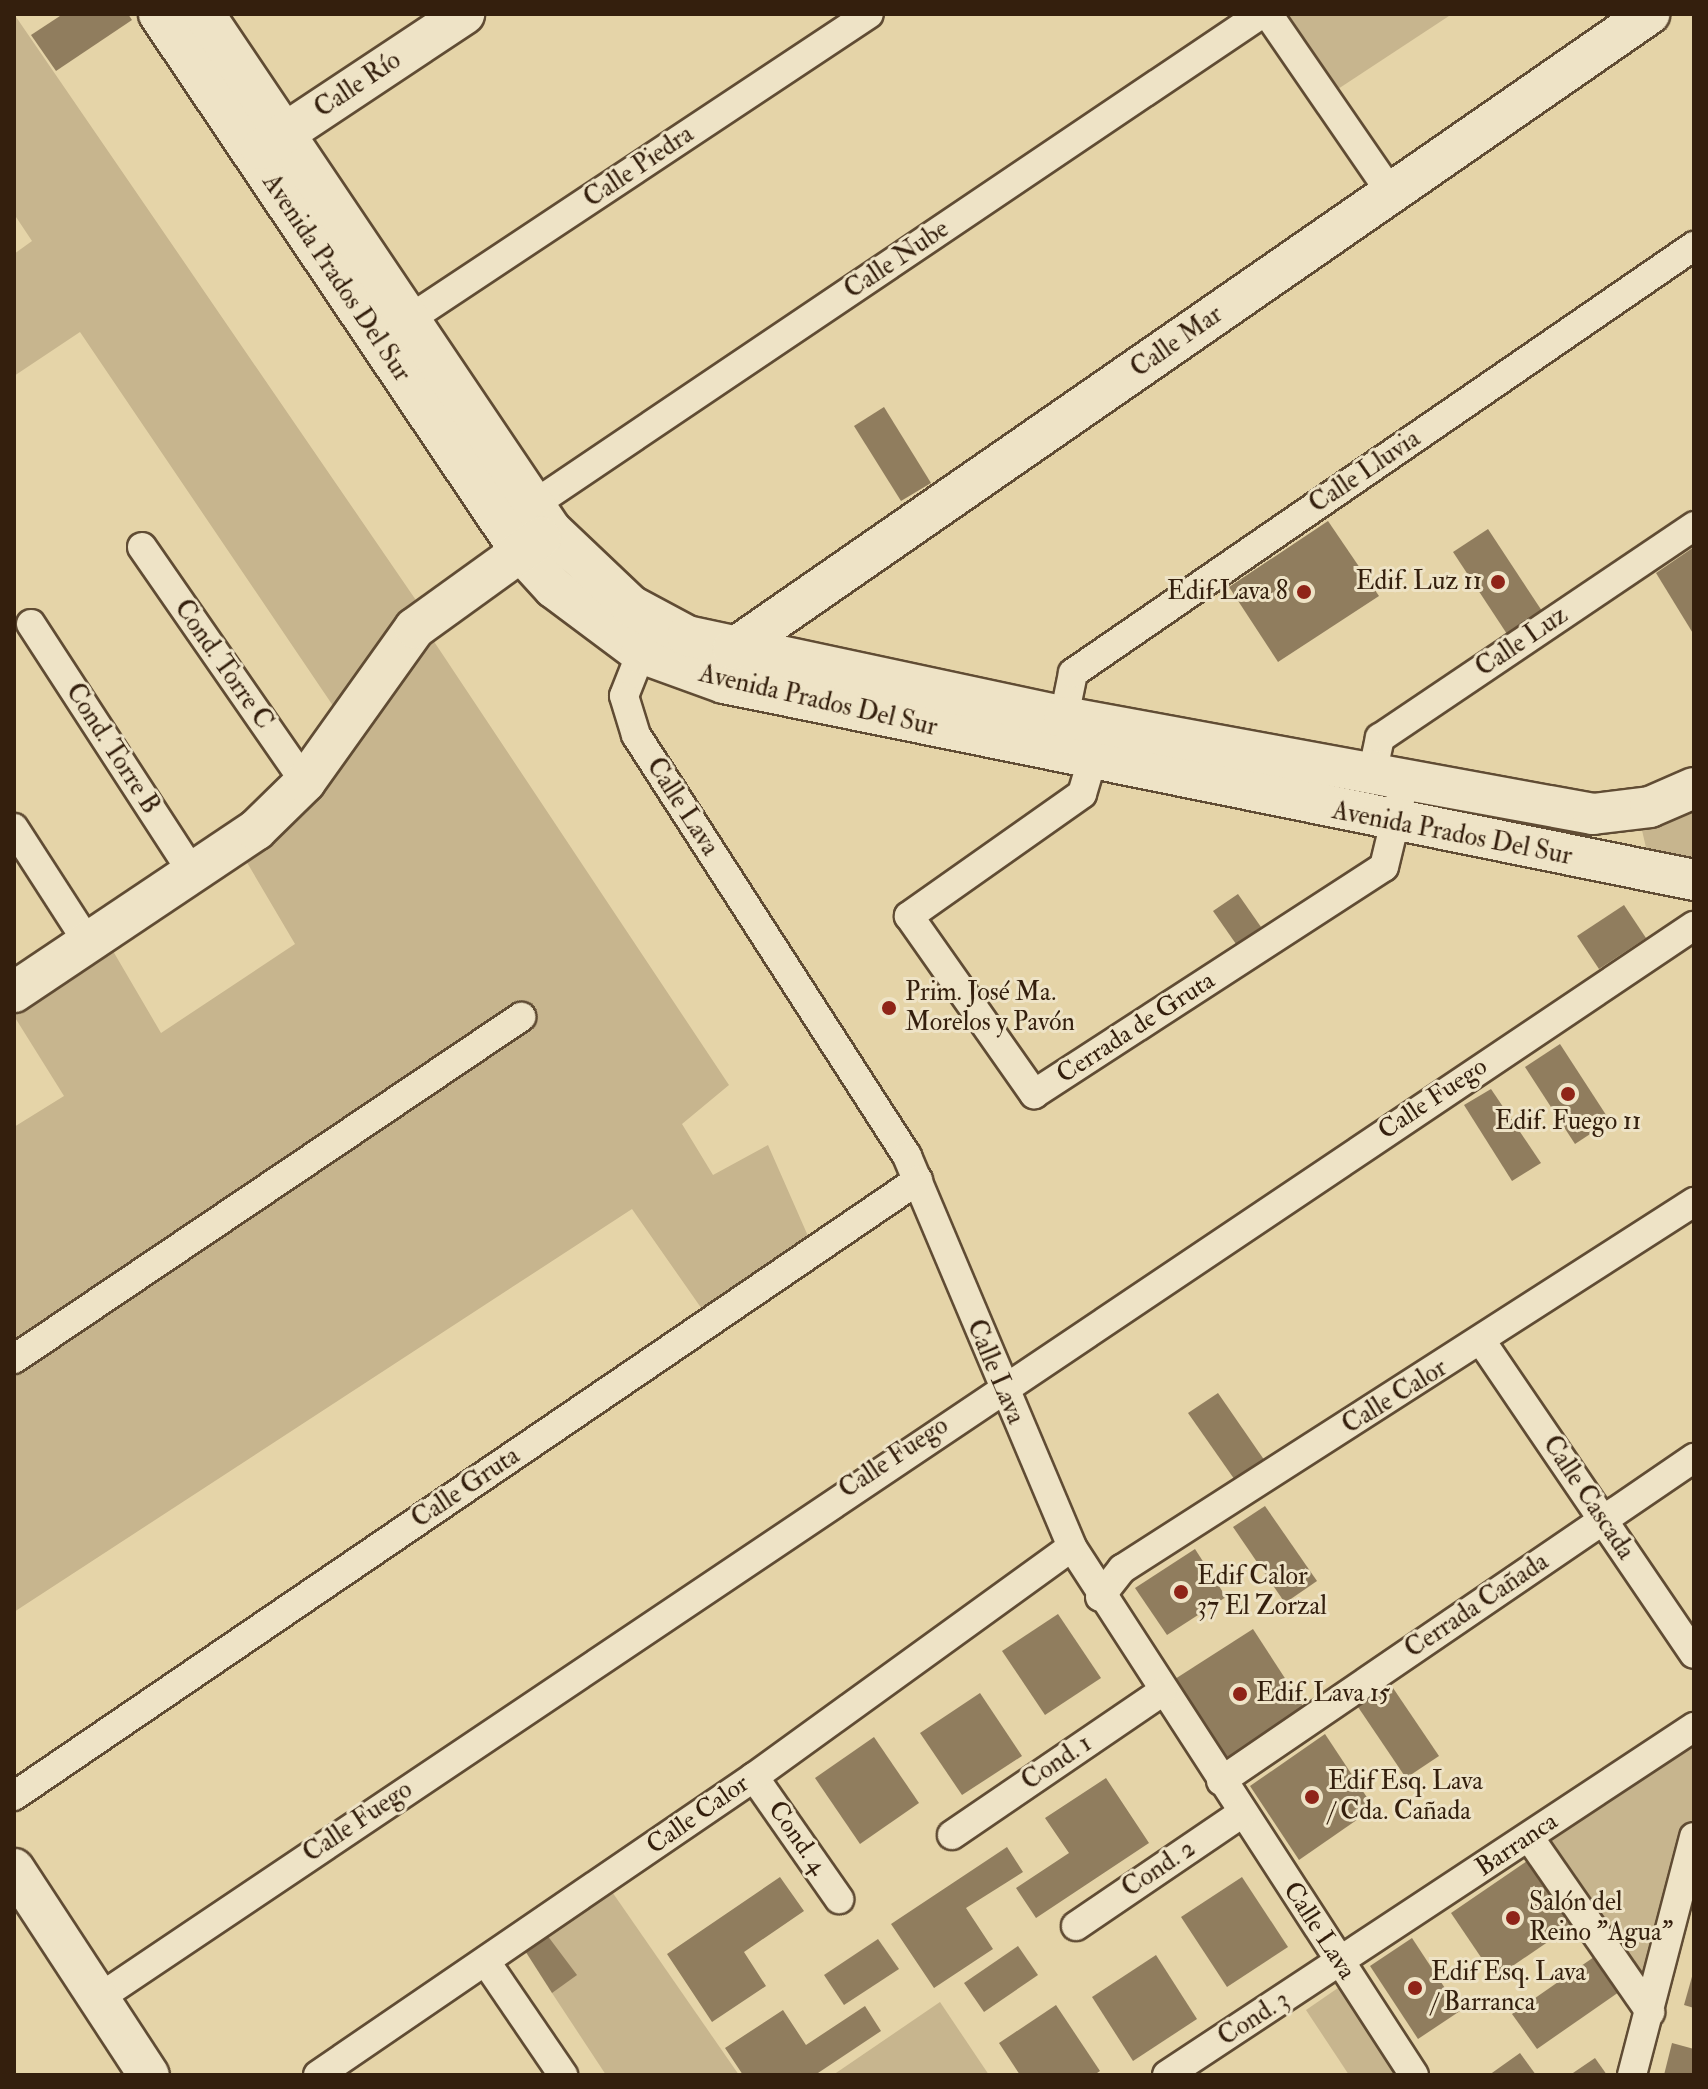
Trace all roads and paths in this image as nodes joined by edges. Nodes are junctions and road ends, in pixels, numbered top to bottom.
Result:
1 (159, 14) edge
2 (204, 14) edge
3 (464, 14) edge
4 (869, 14) edge
5 (1261, 14) edge
6 (1268, 14) edge
7 (1649, 14) edge
8 (268, 144) junction
9 (1391, 193) junction
10 (1694, 246) edge
11 (408, 320) junction
12 (1694, 526) edge
13 (535, 529) junction
14 (142, 547) dead end
15 (31, 624) dead end
16 (641, 653) junction
17 (728, 666) junction
18 (1064, 717) junction
19 (1098, 742) junction
20 (1388, 778) junction
21 (305, 782) junction
22 (1694, 788) edge
23 (1593, 814) junction
24 (1397, 824) junction
25 (14, 828) edge
26 (1588, 860) junction
27 (193, 873) junction
28 (1694, 880) edge
29 (1694, 926) edge
30 (88, 943) junction
31 (14, 992) edge
32 (521, 1017) dead end
33 (918, 1180) junction
34 (1694, 1202) edge
35 (1482, 1342) junction
36 (14, 1359) edge
37 (999, 1387) junction
38 (1694, 1458) edge
39 (1603, 1520) junction
40 (1072, 1547) junction
41 (1100, 1597) junction
42 (1694, 1654) edge
43 (1162, 1692) junction
44 (1694, 1727) edge
45 (754, 1777) junction
46 (1221, 1781) junction
47 (14, 1796) edge
48 (1242, 1813) junction
49 (952, 1835) dead end
50 (1529, 1837) junction
51 (1694, 1837) edge
52 (14, 1869) edge
53 (839, 1899) dead end
54 (1076, 1926) dead end
55 (486, 1962) junction
56 (1340, 1963) junction
57 (99, 1998) junction
58 (1650, 2012) junction
59 (351, 2066) edge
60 (143, 2073) edge
61 (318, 2075) edge
62 (563, 2075) edge
63 (1167, 2075) edge
64 (1414, 2075) edge
65 (1632, 2075) edge

1 - 8 main road, Avenida Prados Del Sur
2 - 8 main road, Avenida Prados Del Sur
3 - 8 main road, Calle Río
4 - 11 street, Calle Piedra
5 - 13 street, Calle Nube
6 - 9 street
7 - 9 main road, Calle Mar
8 - 11 main road, Avenida Prados Del Sur
8 - 13 main road, Avenida Prados Del Sur
9 - 17 main road, Calle Mar
10 - 18 street, Calle Lluvia
11 - 13 main road, Avenida Prados Del Sur
12 - 20 street, Calle Luz
13 - 16 main road, Avenida Prados Del Sur
13 - 17 main road, Avenida Prados Del Sur
13 - 21 main road
14 - 21 street, Cond. Torre C
15 - 27 street, Cond. Torre B
16 - 17 main road, Avenida Prados Del Sur
16 - 33 street, Calle Lava
17 - 18 main road, Avenida Prados Del Sur
17 - 19 main road, Avenida Prados Del Sur
18 - 19 main road, Avenida Prados Del Sur
19 - 20 main road, Avenida Prados Del Sur
19 - 24 main road, Avenida Prados Del Sur
19 - 24 street, Cerrada de Gruta
20 - 23 main road, Avenida Prados Del Sur
20 - 24 street, Cerrada de Gruta
21 - 27 main road
22 - 23 main road, Avenida Prados Del Sur
23 - 26 main road
24 - 26 main road, Avenida Prados Del Sur
25 - 30 street
26 - 28 main road, Avenida Prados Del Sur
27 - 30 main road
29 - 37 street, Calle Fuego
30 - 31 main road
32 - 36 street
33 - 37 street, Calle Lava
33 - 47 street, Calle Gruta
34 - 35 street, Calle Calor
35 - 39 street, Calle Cascada
35 - 41 street, Calle Calor
37 - 40 street, Calle Lava
37 - 57 street, Calle Fuego
38 - 39 street, Cerrada Cañada
39 - 42 street, Calle Cascada
39 - 46 street, Cerrada Cañada
40 - 41 street, Calle Lava
40 - 45 street, Calle Calor
41 - 43 street, Calle Lava
43 - 46 street, Calle Lava
43 - 49 street, Cond. 1
44 - 50 street, Barranca
45 - 53 street, Cond. 4
45 - 55 street, Calle Calor
46 - 48 street, Calle Lava
48 - 54 street, Cond. 2
48 - 56 street, Calle Lava
50 - 56 street, Barranca
50 - 58 street
51 - 58 street
52 - 57 main road
55 - 59 street, Calle Calor
55 - 62 street
56 - 63 street, Cond. 3
56 - 64 street, Calle Lava
57 - 60 main road
58 - 65 street
59 - 61 street, Calle Calor

